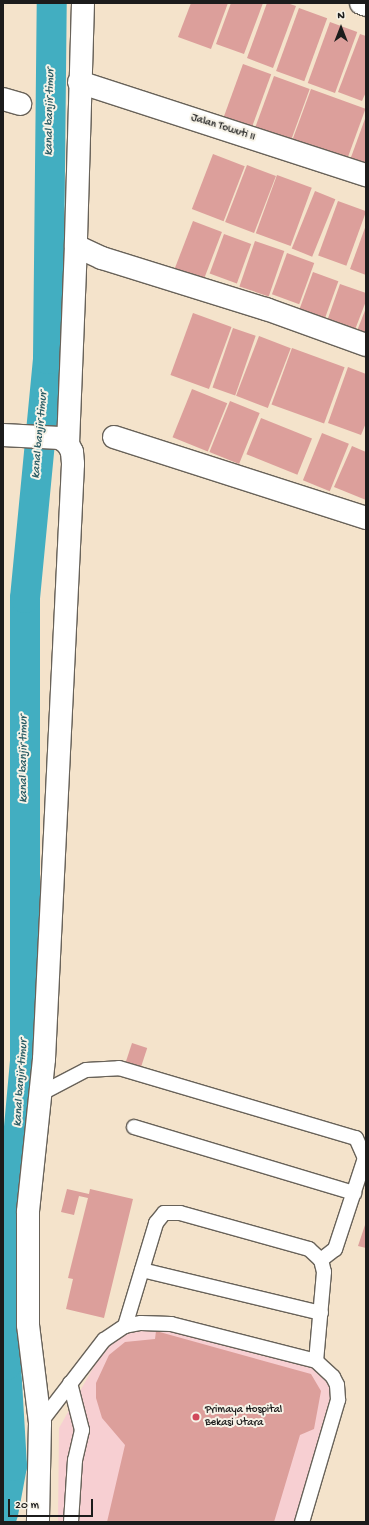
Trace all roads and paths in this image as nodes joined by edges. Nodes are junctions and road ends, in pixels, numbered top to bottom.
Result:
1 (83, 3) edge
2 (361, 3) edge
3 (366, 5) edge
4 (80, 82) junction
5 (366, 175) edge
6 (76, 246) junction
7 (366, 345) edge
8 (3, 435) edge
9 (114, 437) dead end
10 (64, 441) junction
11 (366, 518) edge
12 (40, 1094) junction
13 (134, 1127) dead end
14 (354, 1193) junction
15 (321, 1260) junction
16 (142, 1270) junction
17 (321, 1313) junction
18 (125, 1326) junction
19 (316, 1361) junction
20 (70, 1383) junction
21 (40, 1423) junction
22 (38, 1522) edge
23 (71, 1522) edge
24 (302, 1522) edge

1 - 4 street
2 - 3 street
4 - 5 street, Jalan Towuti II
4 - 6 street
6 - 7 street
6 - 10 street
8 - 10 street
9 - 11 street
10 - 12 street
12 - 14 lane
12 - 21 street
13 - 14 lane
14 - 15 lane
15 - 16 lane
15 - 17 lane
16 - 17 lane
16 - 18 lane
17 - 19 lane
18 - 19 lane
18 - 20 lane
19 - 24 lane
20 - 21 lane
20 - 23 lane
21 - 22 street

